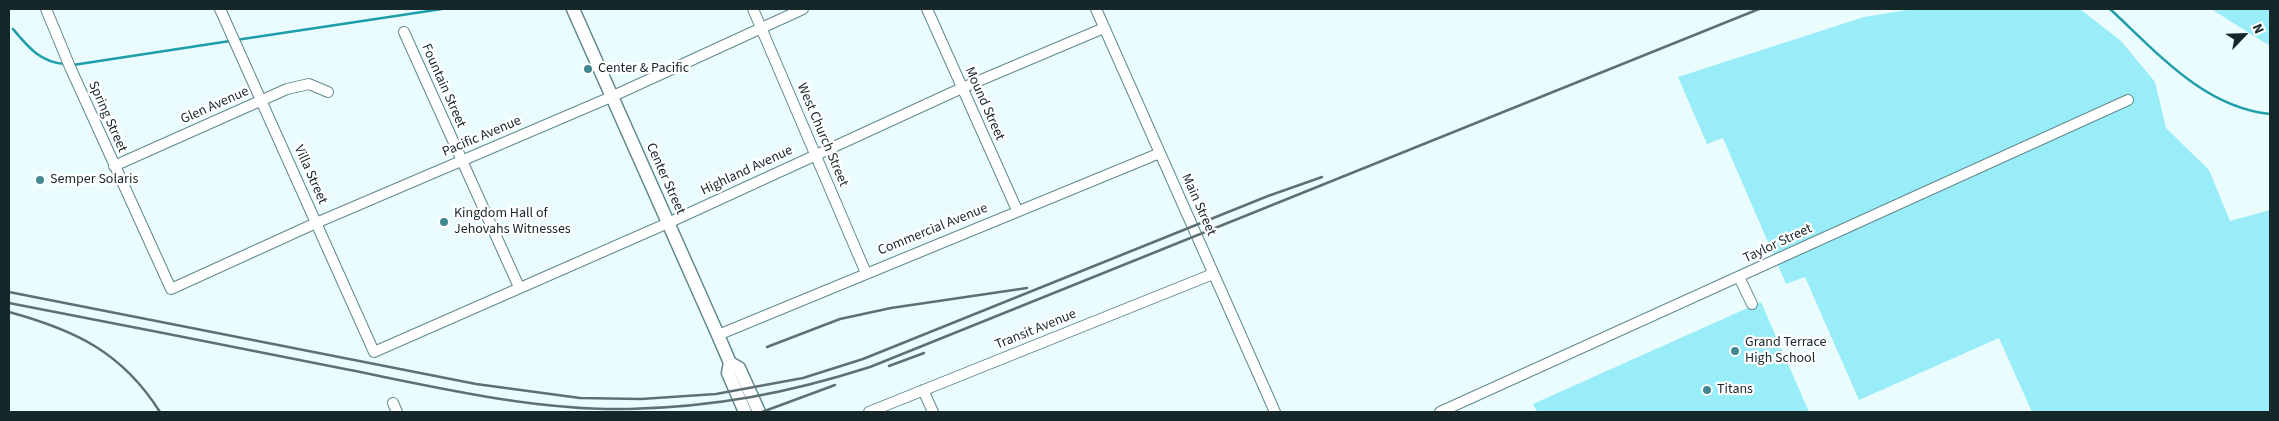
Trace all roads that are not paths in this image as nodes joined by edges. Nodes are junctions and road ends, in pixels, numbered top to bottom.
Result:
1 (46, 9) edge
2 (220, 9) edge
3 (573, 9) edge
4 (754, 9) edge
5 (803, 9) edge
6 (926, 9) edge
7 (1096, 9) edge
8 (761, 27) junction
9 (1104, 28) junction
10 (404, 32) dead end
11 (962, 88) junction
12 (328, 92) dead end
13 (612, 97) junction
14 (262, 100) junction
15 (2128, 100) dead end
16 (1160, 153) junction
17 (816, 155) junction
18 (462, 160) junction
19 (114, 166) junction
20 (1017, 210) junction
21 (316, 223) junction
22 (668, 223) junction
23 (866, 273) junction
24 (1213, 274) junction
25 (1739, 277) junction
26 (519, 287) junction
27 (171, 289) joint
28 (1752, 304) dead end
29 (718, 335) junction
30 (374, 352) joint
31 (730, 363) junction
32 (923, 390) junction
33 (745, 412) edge
34 (759, 412) edge
35 (869, 412) edge
36 (933, 412) edge
37 (1274, 412) edge
38 (1440, 412) edge

1 - 19 street, Spring Street
2 - 14 street, Villa Street
3 - 13 main road, Center Street
4 - 8 street, West Church Street
5 - 8 street, Pacific Avenue
6 - 11 street, Mound Street
7 - 9 street, Main Street
8 - 13 street, Pacific Avenue
8 - 17 street, West Church Street
9 - 11 street, Highland Avenue
9 - 16 street, Main Street
10 - 18 street, Fountain Street
11 - 17 street, Highland Avenue
11 - 20 street, Mound Street
12 - 14 street, Glen Avenue
13 - 18 street, Pacific Avenue
13 - 22 main road, Center Street
14 - 19 street, Glen Avenue
14 - 21 street, Villa Street
15 - 25 street, Taylor Street
16 - 20 street, Commercial Avenue
16 - 24 street, Main Street
17 - 22 street, Highland Avenue
17 - 23 street, West Church Street
18 - 21 street, Pacific Avenue
18 - 26 street, Fountain Street
19 - 27 street, Spring Street
20 - 23 street, Commercial Avenue
21 - 27 street, Pacific Avenue
21 - 30 street, Villa Street
22 - 26 street, Highland Avenue
22 - 29 main road, Center Street
23 - 29 street, Commercial Avenue
24 - 32 street, Transit Avenue
24 - 37 street, Main Street
25 - 28 street
25 - 38 street, Taylor Street
26 - 30 street, Highland Avenue
29 - 31 main road, Center Street
31 - 33 main road, Center Street
31 - 34 main road, Center Street
32 - 35 street, Transit Avenue
32 - 36 street

